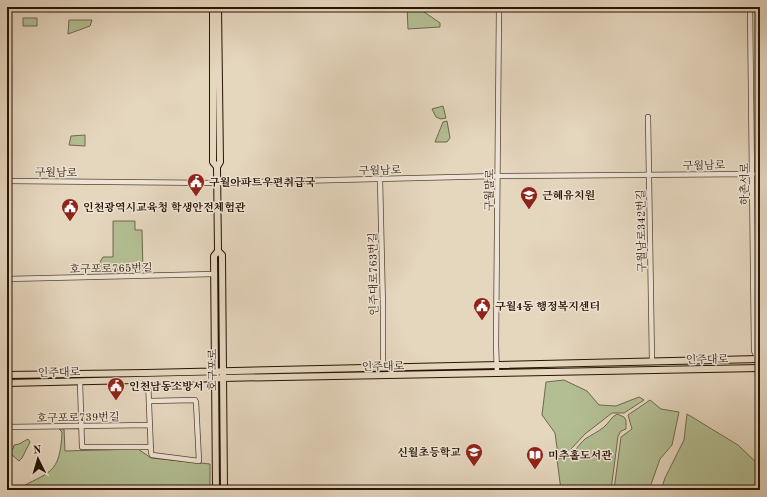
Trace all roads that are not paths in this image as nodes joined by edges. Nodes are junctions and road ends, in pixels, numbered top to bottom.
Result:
1 (214, 7) edge
2 (218, 7) edge
3 (499, 7) edge
4 (750, 7) edge
5 (648, 117) dead end
6 (217, 167) junction
7 (649, 174) junction
8 (753, 174) junction
9 (498, 176) junction
10 (380, 179) junction
11 (7, 181) edge
12 (217, 183) junction
13 (218, 251) junction
14 (214, 274) junction
15 (7, 279) edge
16 (760, 359) edge
17 (652, 362) junction
18 (497, 366) junction
19 (384, 368) junction
20 (760, 368) edge
21 (497, 373) junction
22 (7, 375) edge
23 (215, 375) junction
24 (222, 375) junction
25 (148, 380) junction
26 (80, 382) junction
27 (7, 383) edge
28 (149, 401) junction
29 (150, 425) junction
30 (82, 426) junction
31 (7, 427) edge
32 (151, 447) junction
33 (216, 490) edge
34 (224, 490) edge

1 - 6 main road, 호구포로
2 - 6 main road, 호구포로
3 - 9 street, 구월말로
4 - 8 street, 하촌서로
5 - 7 street, 구월남로342번길
6 - 12 main road, 호구포로
7 - 8 street, 구월남로
7 - 9 street, 구월남로
7 - 17 street, 구월남로342번길
8 - 16 street, 하촌서로
9 - 10 street, 구월남로
9 - 18 street, 구월말로
10 - 12 street, 구월남로
10 - 19 street, 인주대로763번길
11 - 12 street, 구월남로
12 - 13 main road, 호구포로
13 - 14 main road, 호구포로
13 - 24 main road, 호구포로
14 - 15 street, 호구포로765번길
14 - 23 main road, 호구포로
16 - 17 main road, 인주대로
17 - 18 main road, 인주대로
18 - 19 main road, 인주대로
18 - 21 street, 구월말로
19 - 24 main road, 인주대로
20 - 21 main road, 인주대로
21 - 24 main road, 인주대로
22 - 23 main road, 인주대로
23 - 24 main road, 인주대로
23 - 25 main road, 인주대로
23 - 33 main road, 호구포로
24 - 34 main road, 호구포로
25 - 26 main road, 인주대로
25 - 28 street
26 - 27 main road, 인주대로
26 - 30 street
28 - 29 street
28 - 32 street
29 - 30 street, 호구포로739번길
29 - 32 street
30 - 31 street, 호구포로739번길
30 - 32 street

